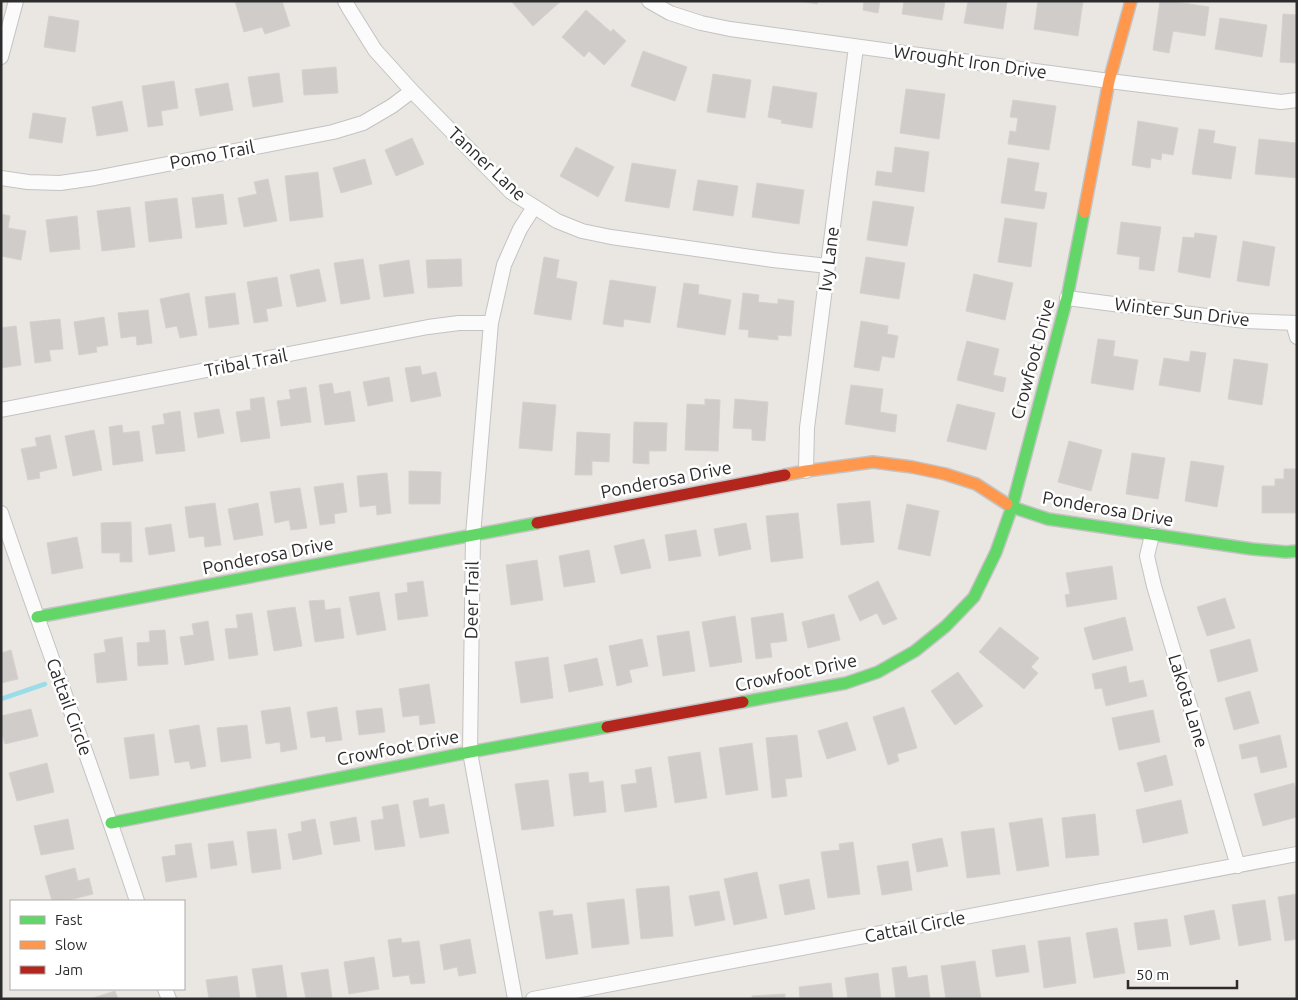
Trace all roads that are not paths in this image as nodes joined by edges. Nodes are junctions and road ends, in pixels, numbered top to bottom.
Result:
1 (16, 1) edge
2 (346, 1) edge
3 (649, 1) edge
4 (1131, 1) edge
5 (856, 47) junction
6 (1, 57) edge
7 (1109, 81) junction
8 (412, 91) junction
9 (1297, 100) edge
10 (1, 178) edge
11 (534, 207) junction
12 (828, 266) junction
13 (1067, 298) junction
14 (491, 323) junction
15 (1295, 323) edge
16 (1297, 338) edge
17 (1, 410) edge
18 (806, 471) junction
19 (1012, 507) junction
20 (1, 512) edge
21 (473, 535) junction
22 (1152, 535) junction
23 (1297, 551) edge
24 (37, 617) junction
25 (470, 752) junction
26 (111, 823) junction
27 (1297, 854) edge
28 (1238, 866) junction
29 (137, 900) edge
30 (515, 999) edge
31 (533, 999) edge

1 - 6 street
2 - 8 street, Tanner Lane
3 - 5 street, Wrought Iron Drive
4 - 7 street, Crowfoot Drive
5 - 7 street, Wrought Iron Drive
5 - 12 street, Ivy Lane
7 - 9 street, Wrought Iron Drive
7 - 13 street, Crowfoot Drive
8 - 10 street, Pomo Trail
8 - 11 street, Tanner Lane
11 - 12 street, Tanner Lane
11 - 14 street, Deer Trail
12 - 18 street, Ivy Lane
13 - 15 street, Winter Sun Drive
13 - 19 street, Crowfoot Drive
14 - 17 street, Tribal Trail
14 - 21 street, Deer Trail
15 - 16 street
18 - 19 street, Ponderosa Drive
18 - 21 street, Ponderosa Drive
19 - 22 street, Ponderosa Drive
19 - 25 street, Crowfoot Drive
20 - 24 street, Cattail Circle
21 - 24 street, Ponderosa Drive
21 - 25 street, Deer Trail
22 - 23 street, Ponderosa Drive
22 - 28 street, Lakota Lane
24 - 26 street, Cattail Circle
25 - 26 street, Crowfoot Drive
25 - 30 street, Deer Trail
26 - 29 street, Cattail Circle
27 - 28 street, Cattail Circle
28 - 31 street, Cattail Circle

